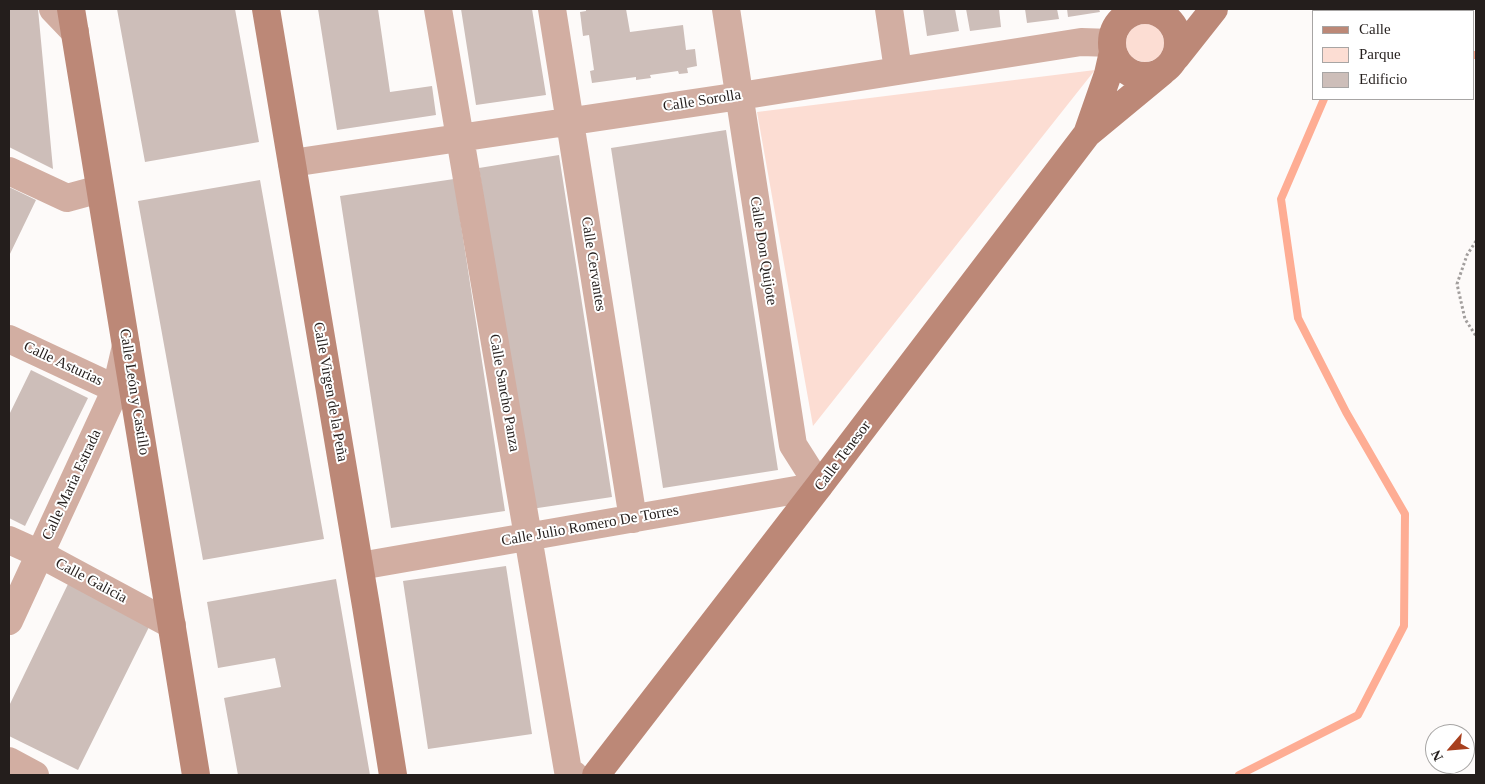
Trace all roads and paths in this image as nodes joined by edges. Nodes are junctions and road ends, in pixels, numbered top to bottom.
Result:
1 (53, 9) edge
2 (266, 9) edge
3 (438, 9) edge
4 (552, 9) edge
5 (726, 9) edge
6 (888, 9) edge
7 (1214, 9) edge
8 (1143, 10) edge
9 (73, 20) edge
10 (1112, 48) junction
11 (1169, 64) junction
12 (898, 70) junction
13 (740, 96) junction
14 (570, 121) junction
15 (1087, 134) junction
16 (460, 137) junction
17 (292, 162) junction
18 (9, 171) edge
19 (100, 189) junction
20 (1476, 241) edge
21 (1476, 336) edge
22 (9, 339) edge
23 (126, 346) junction
24 (116, 389) junction
25 (819, 486) junction
26 (633, 518) junction
27 (528, 537) junction
28 (9, 540) edge
29 (40, 554) junction
30 (360, 566) junction
31 (9, 621) edge
32 (172, 624) junction
33 (9, 762) edge
34 (35, 775) edge
35 (196, 775) edge
36 (393, 775) edge
37 (574, 775) edge
38 (596, 775) edge

1 - 9 street
2 - 17 street, Calle Virgen de la Peña
3 - 16 street, Calle Sancho Panza
4 - 14 street, Calle Cervantes
5 - 13 street, Calle Don Quijote
6 - 12 street
7 - 11 street, Calle Tenesor
8 - 10 street
8 - 11 street
9 - 19 street, Calle León y Castillo
10 - 11 street
10 - 12 street, Calle Sorolla
10 - 15 street, Calle Tenesor
11 - 15 street, Calle Tenesor
12 - 13 street, Calle Sorolla
13 - 14 street, Calle Sorolla
13 - 25 street, Calle Don Quijote
14 - 16 street, Calle Sorolla
14 - 26 street, Calle Cervantes
15 - 25 street, Calle Tenesor
16 - 17 street, Calle Sorolla
16 - 27 street, Calle Sancho Panza
17 - 30 street, Calle Virgen de la Peña
18 - 19 street
19 - 23 street, Calle León y Castillo
20 - 21 path
22 - 24 street, Calle Asturias
23 - 24 street, Calle Maria Estrada
23 - 32 street, Calle León y Castillo
24 - 29 street, Calle Maria Estrada
25 - 26 street, Calle Julio Romero De Torres
25 - 38 street, Calle Tenesor
26 - 27 street, Calle Julio Romero De Torres
27 - 30 street, Calle Julio Romero De Torres
27 - 37 street, Calle Sancho Panza
28 - 29 street, Calle Galicia
29 - 31 street, Calle Maria Estrada
29 - 32 street, Calle Galicia
30 - 36 street, Calle Virgen de la Peña
32 - 35 street, Calle León y Castillo
33 - 34 street

